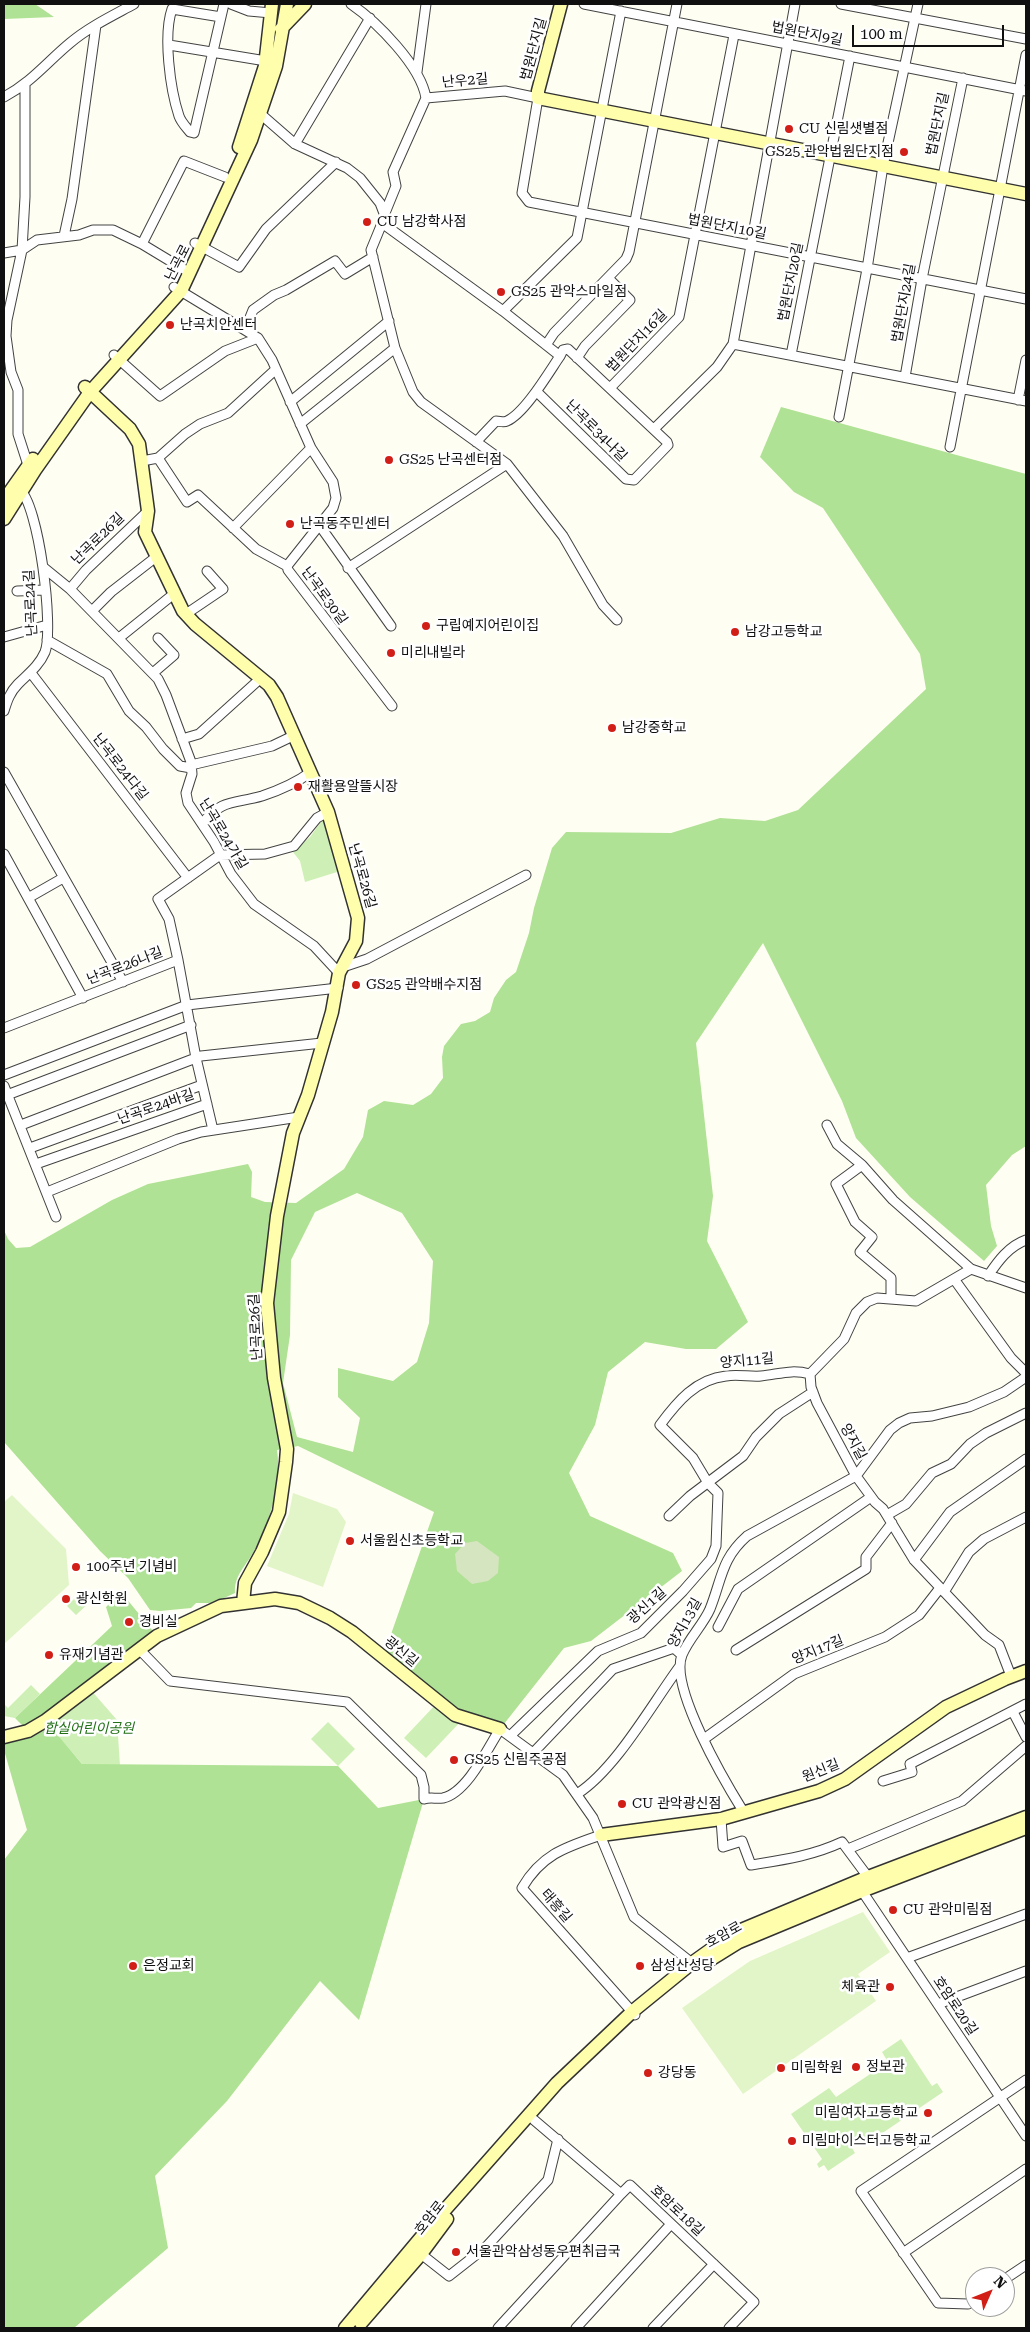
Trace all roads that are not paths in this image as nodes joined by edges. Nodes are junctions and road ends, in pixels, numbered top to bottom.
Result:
1 (134, 4) edge
2 (224, 4) edge
3 (231, 4) edge
4 (287, 4) edge
5 (305, 4) edge
6 (351, 4) edge
7 (426, 4) edge
8 (561, 4) edge
9 (584, 4) edge
10 (678, 4) edge
11 (795, 4) edge
12 (841, 4) edge
13 (918, 4) edge
14 (271, 8) edge
15 (621, 11) junction
16 (221, 17) junction
17 (370, 18) junction
18 (915, 18) junction
19 (674, 21) junction
20 (96, 25) junction
21 (283, 27) junction
22 (734, 35) junction
23 (268, 37) junction
24 (1026, 39) edge
25 (788, 44) junction
26 (169, 45) junction
27 (212, 53) junction
28 (1026, 55) edge
29 (850, 56) junction
30 (266, 62) junction
31 (905, 67) junction
32 (417, 72) junction
33 (963, 78) junction
34 (25, 84) junction
35 (1023, 90) edge
36 (4, 97) edge
37 (426, 98) junction
38 (538, 98) junction
39 (256, 110) junction
40 (601, 111) junction
41 (655, 121) junction
42 (716, 134) junction
43 (295, 144) junction
44 (770, 144) junction
45 (829, 156) junction
46 (336, 162) junction
47 (882, 166) junction
48 (225, 177) junction
49 (942, 178) junction
50 (1000, 190) junction
51 (1026, 194) edge
52 (385, 213) junction
53 (582, 214) junction
54 (382, 223) junction
55 (635, 223) junction
56 (697, 235) junction
57 (64, 236) junction
58 (142, 244) junction
59 (199, 245) junction
60 (751, 245) junction
61 (22, 250) junction
62 (4, 253) edge
63 (373, 257) junction
64 (809, 257) junction
65 (867, 269) junction
66 (187, 272) junction
67 (608, 278) junction
68 (922, 278) junction
69 (178, 289) junction
70 (980, 290) junction
71 (1026, 299) edge
72 (7, 310) edge
73 (503, 311) junction
74 (388, 321) junction
75 (245, 330) junction
76 (258, 338) junction
77 (733, 344) junction
78 (546, 345) junction
79 (395, 348) junction
80 (791, 355) junction
81 (560, 356) junction
82 (116, 357) junction
83 (577, 358) junction
84 (1026, 360) edge
85 (849, 366) junction
86 (275, 370) junction
87 (905, 377) junction
88 (610, 388) junction
89 (962, 388) junction
90 (87, 390) junction
91 (537, 392) junction
92 (1022, 401) edge
93 (290, 402) junction
94 (839, 417) dead end
95 (300, 424) junction
96 (654, 429) junction
97 (476, 442) junction
98 (950, 447) dead end
99 (311, 448) junction
100 (158, 458) junction
101 (142, 461) junction
102 (507, 464) junction
103 (31, 468) junction
104 (19, 489) junction
105 (4, 500) edge
106 (148, 511) junction
107 (4, 520) edge
108 (320, 526) junction
109 (233, 528) junction
110 (156, 557) junction
111 (287, 566) junction
112 (43, 567) junction
113 (348, 568) junction
114 (207, 571) dead end
115 (70, 589) junction
116 (45, 590) junction
117 (17, 592) dead end
118 (175, 593) junction
119 (92, 611) junction
120 (186, 614) junction
121 (617, 620) dead end
122 (48, 625) junction
123 (391, 626) dead end
124 (4, 637) edge
125 (119, 638) junction
126 (158, 638) dead end
127 (47, 640) junction
128 (31, 672) junction
129 (154, 673) junction
130 (260, 678) junction
131 (392, 706) dead end
132 (4, 711) edge
133 (295, 735) junction
134 (182, 739) junction
135 (191, 767) junction
136 (4, 772) edge
137 (311, 772) junction
138 (328, 812) junction
139 (202, 824) junction
140 (4, 854) edge
141 (220, 856) junction
142 (526, 875) dead end
143 (62, 878) junction
144 (188, 878) junction
145 (28, 898) junction
146 (178, 960) junction
147 (341, 970) junction
148 (123, 982) junction
149 (338, 988) junction
150 (83, 998) junction
151 (187, 1004) junction
152 (191, 1025) junction
153 (4, 1028) edge
154 (322, 1043) junction
155 (196, 1058) junction
156 (4, 1075) edge
157 (202, 1085) junction
158 (5, 1091) edge
159 (207, 1104) junction
160 (299, 1117) junction
161 (21, 1125) junction
162 (828, 1125) dead end
163 (213, 1130) junction
164 (30, 1148) junction
165 (36, 1164) junction
166 (862, 1166) junction
167 (46, 1192) junction
168 (56, 1217) dead end
169 (1026, 1240) edge
170 (972, 1269) junction
171 (988, 1276) junction
172 (954, 1279) junction
173 (1026, 1288) edge
174 (891, 1299) junction
175 (1026, 1373) edge
176 (810, 1374) junction
177 (1026, 1377) edge
178 (813, 1392) junction
179 (1026, 1413) edge
180 (1026, 1459) edge
181 (856, 1476) junction
182 (708, 1483) junction
183 (871, 1497) junction
184 (887, 1515) junction
185 (669, 1516) dead end
186 (1026, 1517) edge
187 (892, 1523) junction
188 (914, 1560) junction
189 (942, 1590) junction
190 (243, 1604) junction
191 (718, 1627) dead end
192 (139, 1648) junction
193 (736, 1650) dead end
194 (682, 1655) junction
195 (680, 1666) junction
196 (1020, 1675) edge
197 (1026, 1704) edge
198 (1013, 1712) junction
199 (505, 1732) junction
200 (4, 1737) edge
201 (1026, 1738) edge
202 (704, 1739) junction
203 (1026, 1746) edge
204 (533, 1752) junction
205 (883, 1781) dead end
206 (576, 1794) junction
207 (743, 1811) junction
208 (1026, 1817) edge
209 (721, 1819) junction
210 (1026, 1828) edge
211 (601, 1835) junction
212 (848, 1848) junction
213 (871, 1882) junction
214 (862, 1891) junction
215 (1026, 1914) edge
216 (907, 1958) junction
217 (695, 1965) junction
218 (1026, 1971) edge
219 (938, 2004) junction
220 (634, 2014) junction
221 (1026, 2080) edge
222 (1001, 2098) junction
223 (534, 2120) junction
224 (1026, 2136) edge
225 (558, 2139) junction
226 (1026, 2169) edge
227 (621, 2194) junction
228 (671, 2224) junction
229 (903, 2253) junction
230 (421, 2254) junction
231 (714, 2264) junction
232 (1026, 2265) edge
233 (1015, 2272) edge
234 (965, 2304) edge
235 (345, 2328) edge
236 (356, 2328) edge
237 (498, 2328) edge
238 (576, 2328) edge
239 (653, 2328) edge
240 (729, 2328) edge

1 - 20 street
2 - 16 street
3 - 14 street
4 - 21 street, 난곡로
5 - 21 street
6 - 17 street, 난우2길
7 - 32 street
8 - 38 street, 법원단지길
9 - 15 street, 법원단지9길
10 - 19 street
11 - 25 street
12 - 18 street
13 - 18 street
14 - 23 street, 난곡로
15 - 19 street, 법원단지9길
15 - 40 street
16 - 26 street
16 - 27 street
17 - 32 street, 난우2길
17 - 43 street
18 - 24 street
18 - 31 street
19 - 22 street, 법원단지9길
19 - 41 street
20 - 34 street
20 - 57 street
21 - 23 street
21 - 39 street, 난곡로
22 - 25 street, 법원단지9길
22 - 42 street
23 - 30 street, 난곡로
25 - 29 street, 법원단지9길
25 - 44 street
26 - 27 street
26 - 27 street
27 - 30 street
28 - 35 street
29 - 31 street, 법원단지9길
29 - 45 street
30 - 39 street, 난곡로
31 - 33 street, 법원단지9길
31 - 47 street
32 - 37 street, 난우2길
33 - 35 street, 법원단지9길
33 - 49 street, 법원단지길
34 - 36 street
34 - 61 street
35 - 50 street
37 - 38 street, 난우2길
37 - 52 street
38 - 40 street, 법원단지길
38 - 53 street, 법원단지10길
39 - 43 street
39 - 48 street, 난곡로
39 - 59 street, 난곡로
40 - 41 street, 법원단지길
40 - 53 street
41 - 42 street, 법원단지길
41 - 55 street
42 - 44 street, 법원단지길
42 - 56 street, 법원단지16길
43 - 46 street
44 - 45 street, 법원단지길
44 - 60 street
45 - 47 street, 법원단지길
45 - 64 street, 법원단지20길
46 - 52 street
46 - 59 street
47 - 49 street, 법원단지길
47 - 65 street
48 - 58 street
48 - 59 street, 난곡로
49 - 50 street, 법원단지길
49 - 68 street, 법원단지24길
50 - 51 street, 법원단지길
50 - 70 street
52 - 54 street
53 - 55 street, 법원단지10길
53 - 73 street
54 - 63 street
54 - 73 street
55 - 56 street, 법원단지10길
55 - 67 street
56 - 60 street, 법원단지10길
56 - 88 street, 법원단지16길
57 - 58 street
57 - 61 street
58 - 66 street
59 - 66 street, 난곡로
60 - 64 street, 법원단지10길
60 - 77 street
61 - 62 street
61 - 72 street
63 - 74 street
63 - 75 street
64 - 65 street, 법원단지10길
64 - 80 street, 법원단지20길
65 - 68 street, 법원단지10길
65 - 85 street
66 - 69 street, 난곡로
67 - 78 street
67 - 83 street
68 - 70 street, 법원단지10길
68 - 87 street, 법원단지24길
69 - 75 street, 난곡로30길
69 - 82 street, 난곡로
70 - 71 street, 법원단지10길
70 - 89 street
72 - 103 street
73 - 78 street
74 - 79 street
74 - 93 street
75 - 76 street, 난곡로30길
76 - 82 street
76 - 86 street, 난곡로30길
77 - 80 street
77 - 96 street
78 - 81 street
79 - 95 street
79 - 97 street
80 - 85 street
81 - 83 street
81 - 91 street
82 - 90 street, 난곡로
83 - 88 street, 난곡로34나길
84 - 92 street
85 - 87 street
85 - 94 street
86 - 93 street, 난곡로30길
86 - 100 street
87 - 89 street
88 - 96 street, 난곡로34나길
89 - 92 street
89 - 98 street
90 - 101 street, 난곡로26길
90 - 103 street, 난곡로
91 - 96 street, 난곡로34나길
91 - 97 street
93 - 95 street, 난곡로30길
95 - 99 street, 난곡로30길
97 - 102 street
99 - 108 street, 난곡로30길
99 - 109 street
100 - 101 street
100 - 109 street
101 - 106 street, 난곡로26길
102 - 113 street
102 - 121 street
103 - 104 street, 난곡로
104 - 105 street, 난곡로
104 - 107 street, 난곡로
104 - 112 street, 난곡로24길
106 - 110 street, 난곡로26길
106 - 115 street, 난곡로26길
108 - 111 street, 난곡로30길
108 - 113 street
109 - 111 street
110 - 118 street, 난곡로26길
110 - 119 street
111 - 131 street, 난곡로30길
112 - 115 street, 난곡로24가길
112 - 116 street, 난곡로24길
113 - 123 street
114 - 120 street
115 - 119 street, 난곡로24가길
116 - 117 street
116 - 122 street, 난곡로24길
118 - 120 street, 난곡로26길
118 - 125 street
119 - 125 street, 난곡로24가길
120 - 130 street, 난곡로26길
122 - 124 street
122 - 127 street, 난곡로24길
125 - 129 street, 난곡로24가길
126 - 129 street
127 - 128 street, 난곡로24길
127 - 135 street
128 - 132 street, 난곡로24길
128 - 144 street, 난곡로24다길
129 - 134 street, 난곡로24가길
130 - 133 street, 난곡로26길
130 - 134 street
133 - 135 street
133 - 137 street, 난곡로26길
134 - 135 street, 난곡로24가길
135 - 139 street, 난곡로24가길
136 - 143 street
137 - 138 street, 난곡로26길
137 - 139 street
138 - 141 street
138 - 147 street, 난곡로26길
139 - 141 street, 난곡로24가길
140 - 145 street
141 - 144 street, 난곡로26나길
141 - 147 street, 난곡로24가길
142 - 147 street
143 - 145 street
143 - 148 street
144 - 146 street, 난곡로26나길
145 - 150 street
146 - 148 street, 난곡로26나길
146 - 151 street
147 - 149 street, 난곡로26길
148 - 150 street, 난곡로26나길
149 - 151 street
149 - 154 street, 난곡로26길
150 - 153 street, 난곡로26나길
151 - 152 street
151 - 156 street
152 - 155 street
152 - 158 street
154 - 155 street
154 - 160 street, 난곡로26길
155 - 157 street
155 - 161 street
157 - 159 street, 난곡로24바길
157 - 164 street, 난곡로24바길
158 - 161 street
159 - 163 street
159 - 165 street, 난곡로24바길
160 - 163 street
160 - 190 street, 난곡로26길
161 - 164 street
162 - 166 street
163 - 167 street
164 - 165 street
165 - 167 street
166 - 170 street
166 - 174 street
167 - 168 street
169 - 171 street
170 - 171 street
170 - 172 street
171 - 173 street
172 - 174 street
172 - 175 street
174 - 176 street
176 - 178 street, 양지길
176 - 182 street, 양지11길
177 - 181 street
178 - 181 street, 양지길
178 - 182 street
179 - 184 street
180 - 188 street
181 - 183 street, 양지길
181 - 194 street, 양지13길
182 - 185 street
182 - 199 street, 광신1길
183 - 184 street, 양지길
183 - 191 street
184 - 187 street, 양지길
186 - 189 street, 양지17길
187 - 188 street, 양지길
187 - 193 street
188 - 189 street, 양지길
189 - 196 street, 양지길
189 - 202 street, 양지17길
190 - 192 street, 광신길
190 - 199 street, 광신길
192 - 199 street
192 - 200 street, 광신길
194 - 195 street, 양지13길
194 - 204 street
195 - 202 street, 양지13길
195 - 206 street
196 - 207 street, 원신길
197 - 198 street
198 - 201 street
198 - 205 street
199 - 204 street, 광신길
202 - 207 street, 양지13길
203 - 212 street
204 - 206 street, 광신길
206 - 211 street, 광신길
207 - 209 street, 원신길
208 - 213 street
209 - 211 street, 원신길
209 - 212 street
210 - 213 street, 호암로
211 - 217 street, 광신길
211 - 220 street, 태흥길
212 - 213 street
213 - 214 street, 호암로
213 - 217 street
214 - 216 street, 호암로20길
214 - 217 street, 호암로
215 - 216 street
216 - 219 street, 호암로20길
217 - 220 street, 호암로
218 - 219 street
219 - 222 street, 호암로20길
220 - 223 street, 호암로
220 - 235 street
221 - 222 street
222 - 224 street, 호암로20길
222 - 229 street
223 - 225 street
223 - 230 street, 호암로
225 - 227 street
225 - 230 street, 호암로
226 - 229 street
227 - 228 street, 호암로18길
227 - 237 street
228 - 231 street, 호암로18길
228 - 238 street
229 - 234 street
230 - 236 street, 호암로
231 - 239 street
231 - 240 street, 호암로18길
232 - 233 street

